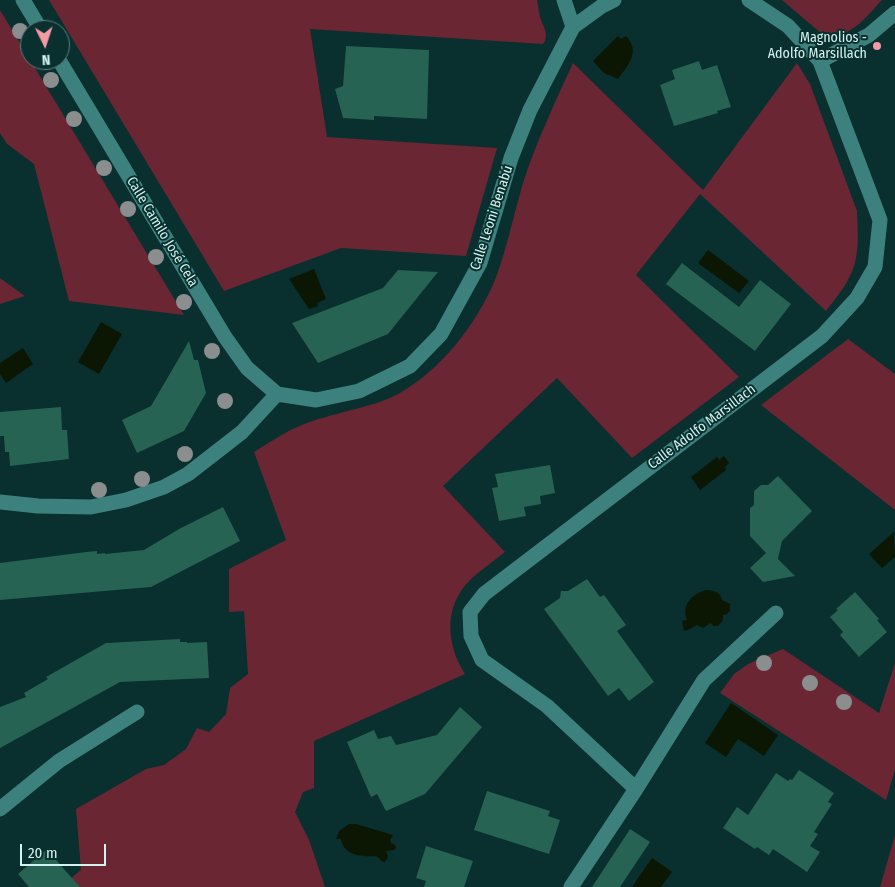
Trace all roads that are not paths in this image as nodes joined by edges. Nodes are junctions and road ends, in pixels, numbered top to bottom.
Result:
1 (23, 0) edge
2 (564, 0) edge
3 (614, 0) edge
4 (749, 0) edge
5 (895, 12) edge
6 (35, 20) edge
7 (573, 27) junction
8 (820, 62) junction
9 (65, 70) edge
10 (277, 394) junction
11 (0, 502) edge
12 (776, 613) dead end
13 (136, 712) dead end
14 (636, 789) junction
15 (0, 809) edge
16 (571, 887) edge

1 - 6 street
2 - 7 street
3 - 7 street
4 - 8 street, Calle Adolfo Marsillach
5 - 8 street
7 - 10 street, Calle Leoni Benabú
8 - 14 street, Calle Adolfo Marsillach
9 - 10 street, Calle Camilo José Cela
10 - 11 street
12 - 14 street
13 - 15 street
14 - 16 street

